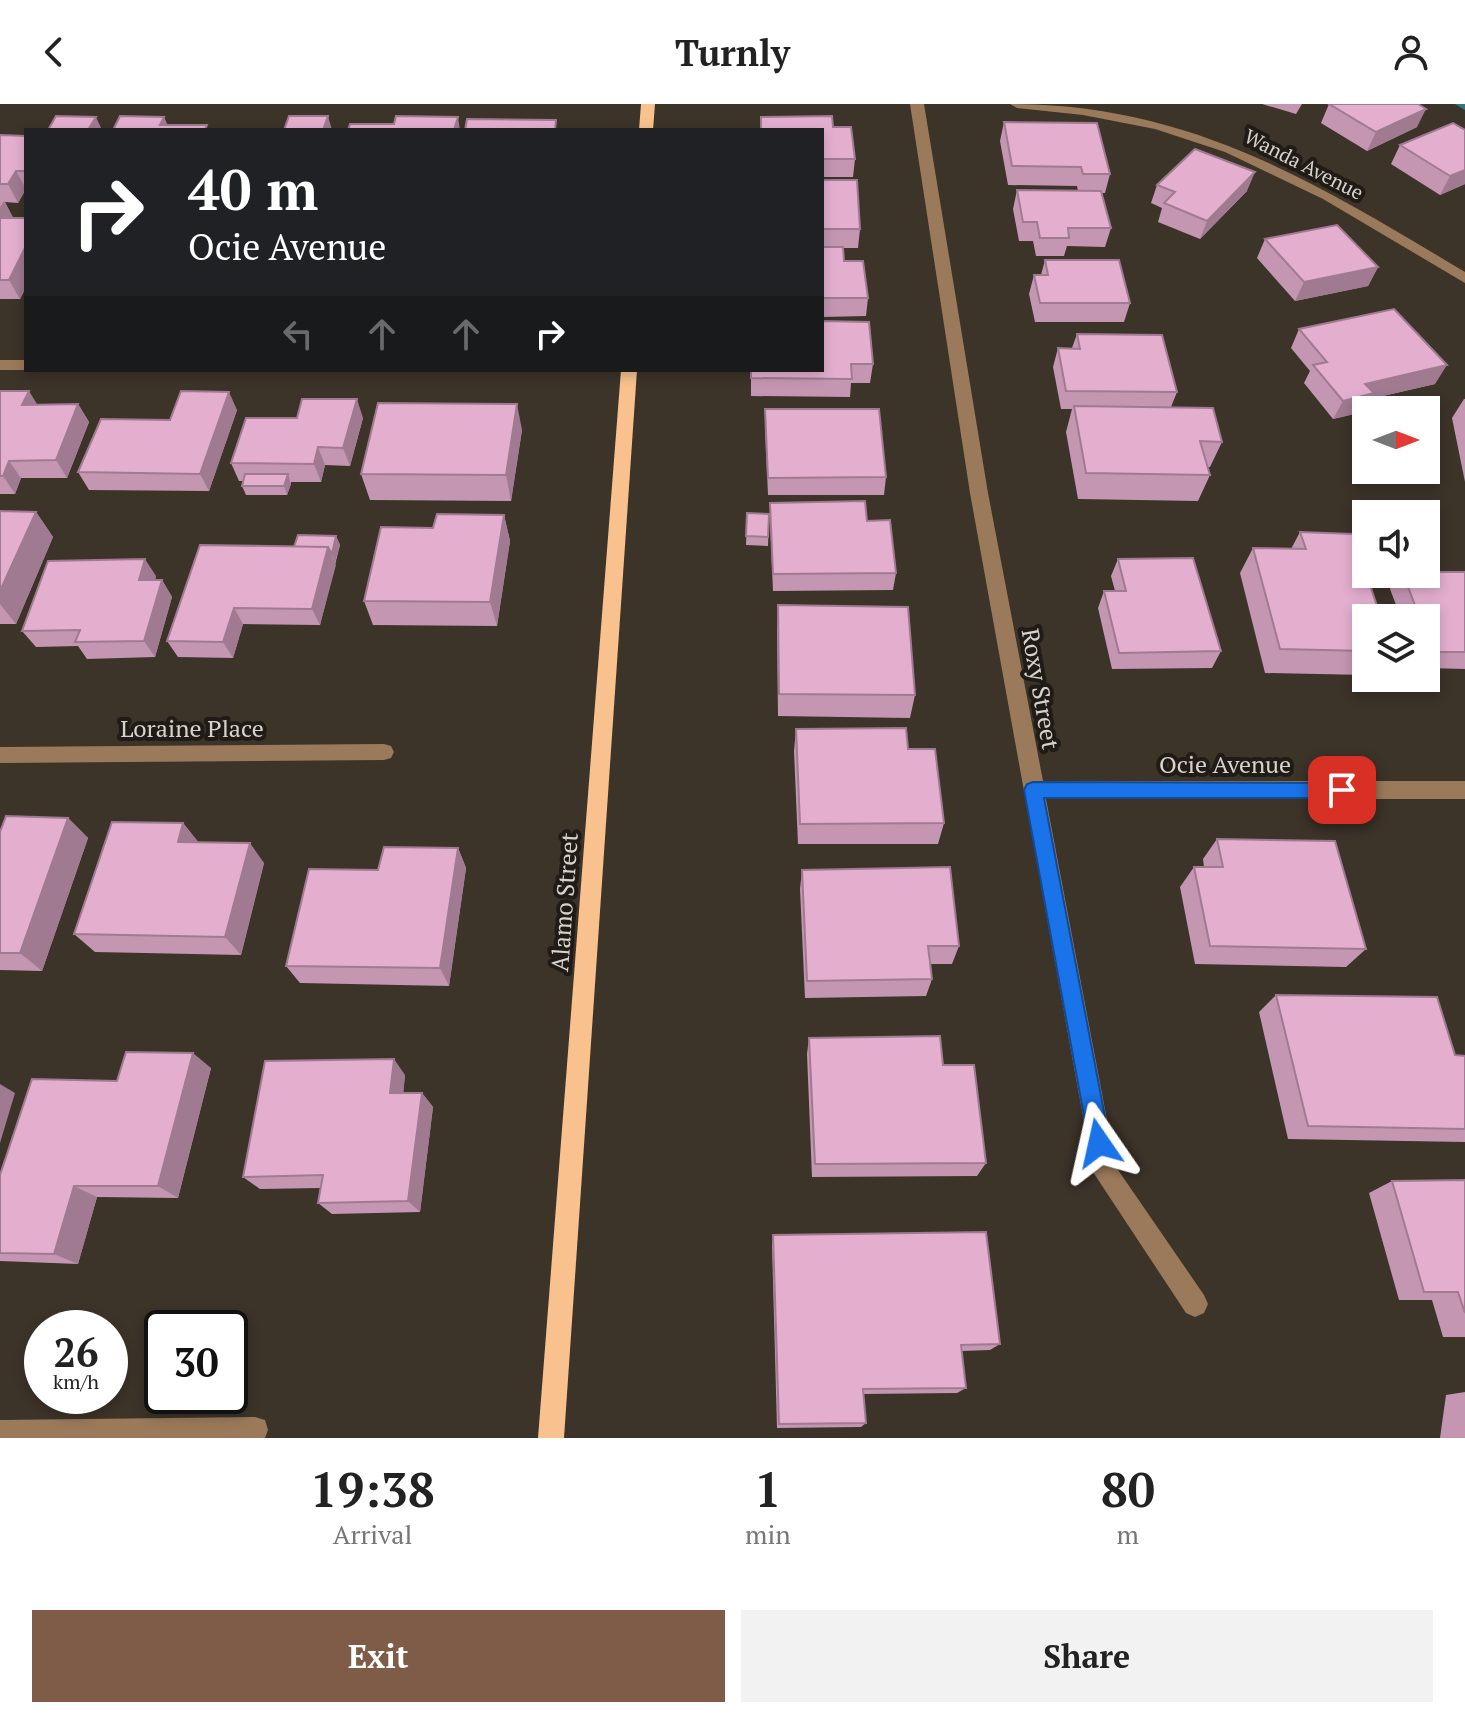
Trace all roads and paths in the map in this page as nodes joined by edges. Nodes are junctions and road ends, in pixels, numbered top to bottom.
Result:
1 (648, 104) edge
2 (917, 104) edge
3 (1017, 104) edge
4 (646, 128) edge
5 (1465, 278) edge
6 (0, 365) edge
7 (24, 365) edge
8 (629, 372) edge
9 (384, 752) dead end
10 (0, 755) edge
11 (1033, 790) junction
12 (1465, 790) edge
13 (1195, 1304) dead end
14 (255, 1430) dead end
15 (0, 1433) edge
16 (551, 1438) edge

1 - 4 main road
2 - 11 street, Roxy Street
3 - 5 street, Wanda Avenue
6 - 7 street
8 - 16 main road, Alamo Street
9 - 10 street, Loraine Place
11 - 12 street, Ocie Avenue
11 - 13 street, Roxy Street
14 - 15 street

